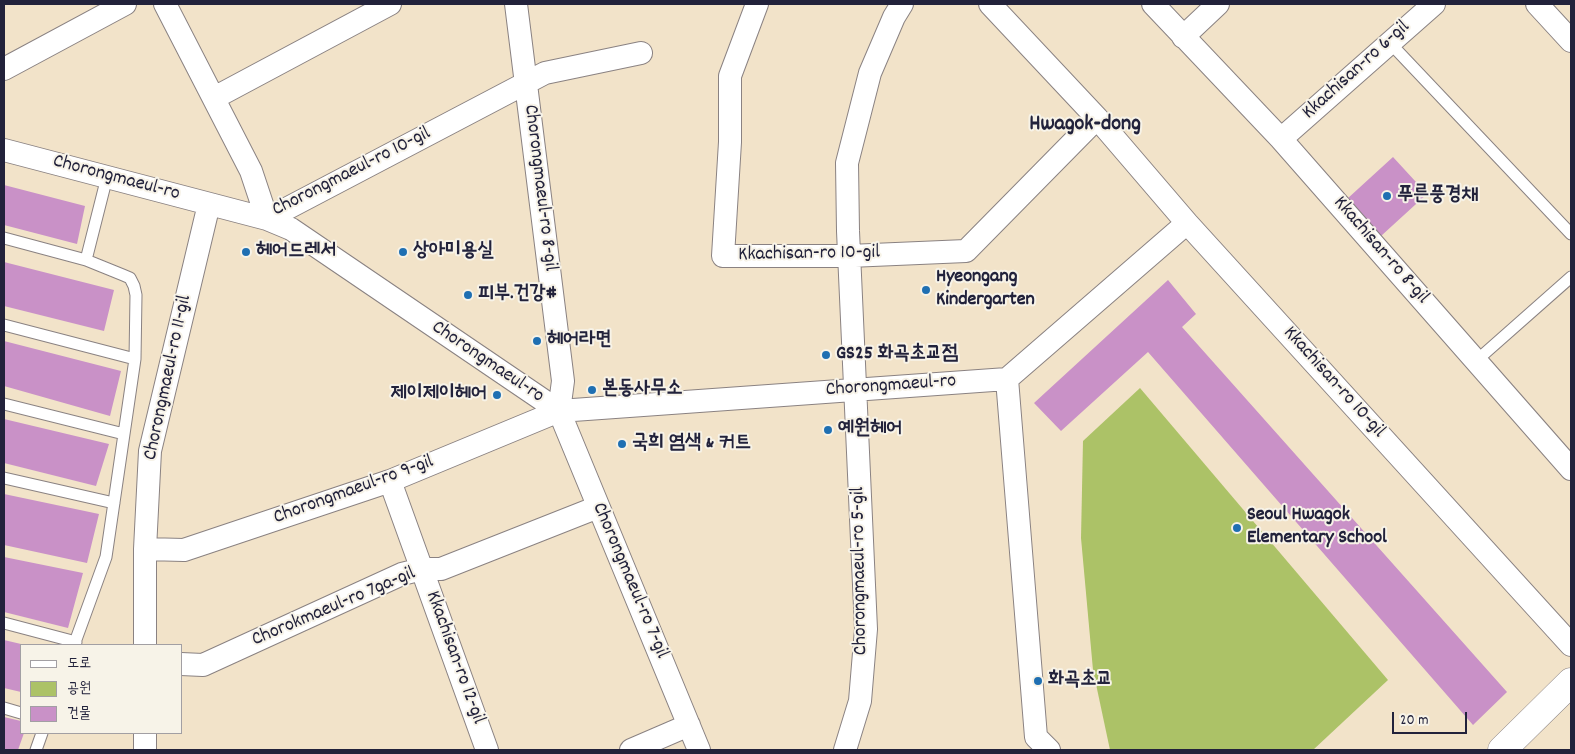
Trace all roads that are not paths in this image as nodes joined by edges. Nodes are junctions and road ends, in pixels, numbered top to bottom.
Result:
1 (125, 4) edge
2 (165, 4) edge
3 (390, 4) edge
4 (516, 4) edge
5 (757, 4) edge
6 (902, 4) edge
7 (990, 4) edge
8 (1153, 4) edge
9 (1218, 4) edge
10 (1434, 4) edge
11 (1537, 4) edge
12 (1183, 37) junction
13 (1571, 41) edge
14 (1390, 43) junction
15 (641, 53) dead end
16 (4, 69) edge
17 (526, 83) junction
18 (214, 98) junction
19 (1097, 118) junction
20 (1281, 139) junction
21 (4, 150) edge
22 (107, 177) junction
23 (209, 204) junction
24 (267, 219) junction
25 (1187, 223) junction
26 (1571, 234) edge
27 (4, 238) edge
28 (849, 256) junction
29 (86, 260) junction
30 (1571, 277) edge
31 (4, 325) edge
32 (135, 359) junction
33 (1476, 361) junction
34 (1007, 379) junction
35 (855, 390) junction
36 (4, 404) edge
37 (559, 411) junction
38 (124, 434) junction
39 (1571, 469) edge
40 (4, 478) edge
41 (390, 481) junction
42 (114, 503) junction
43 (598, 507) junction
44 (145, 550) junction
45 (422, 569) junction
46 (4, 623) edge
47 (75, 643) edge
48 (145, 644) edge
49 (1571, 645) edge
50 (182, 664) edge
51 (1571, 682) edge
52 (4, 708) edge
53 (20, 714) edge
54 (689, 725) junction
55 (42, 734) edge
56 (145, 734) edge
57 (1038, 746) edge
58 (36, 750) edge
59 (145, 750) edge
60 (487, 750) edge
61 (631, 750) edge
62 (699, 750) edge
63 (845, 750) edge
64 (1502, 750) edge

1 - 16 street
2 - 18 street, Chorongmaeul-ro 10-gil
3 - 18 street
4 - 17 street, Chorongmaeul-ro 8-gil
5 - 28 street, Kkachisan-ro 10-gil
6 - 28 street, Chorongmaeul-ro 5-gil
7 - 19 street, Kkachisan-ro 10-gil
8 - 12 street, Kkachisan-ro 8-gil
9 - 12 street
10 - 14 street, Kkachisan-ro 6-gil
11 - 13 street
12 - 20 street, Kkachisan-ro 8-gil
14 - 20 street, Kkachisan-ro 6-gil
14 - 26 lane
15 - 17 street, Chorongmaeul-ro 8-gil
17 - 24 street, Chorongmaeul-ro 10-gil
17 - 37 street, Chorongmaeul-ro 8-gil
18 - 24 street, Chorongmaeul-ro 10-gil
19 - 25 street, Kkachisan-ro 10-gil
19 - 28 street, Kkachisan-ro 10-gil
20 - 33 street, Kkachisan-ro 8-gil
21 - 22 street, Chorongmaeul-ro
22 - 23 street, Chorongmaeul-ro
22 - 29 lane
23 - 24 street, Chorongmaeul-ro
23 - 44 street, Chorongmaeul-ro 11-gil
24 - 37 street, Chorongmaeul-ro
25 - 34 street
25 - 49 street, Kkachisan-ro 10-gil
27 - 29 lane
28 - 35 street, Chorongmaeul-ro 5-gil
29 - 32 lane
30 - 33 lane
31 - 32 lane
32 - 38 lane
33 - 39 street, Kkachisan-ro 8-gil
34 - 35 street, Chorongmaeul-ro
34 - 57 street
35 - 37 street, Chorongmaeul-ro
35 - 63 street, Chorongmaeul-ro 5-gil
36 - 38 lane
37 - 41 street, Chorongmaeul-ro 9-gil
37 - 43 street, Chorongmaeul-ro 7-gil
38 - 42 lane
40 - 42 lane
41 - 44 street, Chorongmaeul-ro 9-gil
41 - 45 street, Kkachisan-ro 12-gil
42 - 47 lane
43 - 45 street, Chorokmaeul-ro 7ga-gil
43 - 54 street, Chorongmaeul-ro 7-gil
44 - 48 street, Chorongmaeul-ro 11-gil
45 - 50 street, Chorokmaeul-ro 7ga-gil
45 - 60 street, Kkachisan-ro 12-gil
46 - 47 lane
51 - 64 street
52 - 53 lane
54 - 61 street
54 - 62 street, Chorongmaeul-ro 7-gil
55 - 58 lane
56 - 59 street

